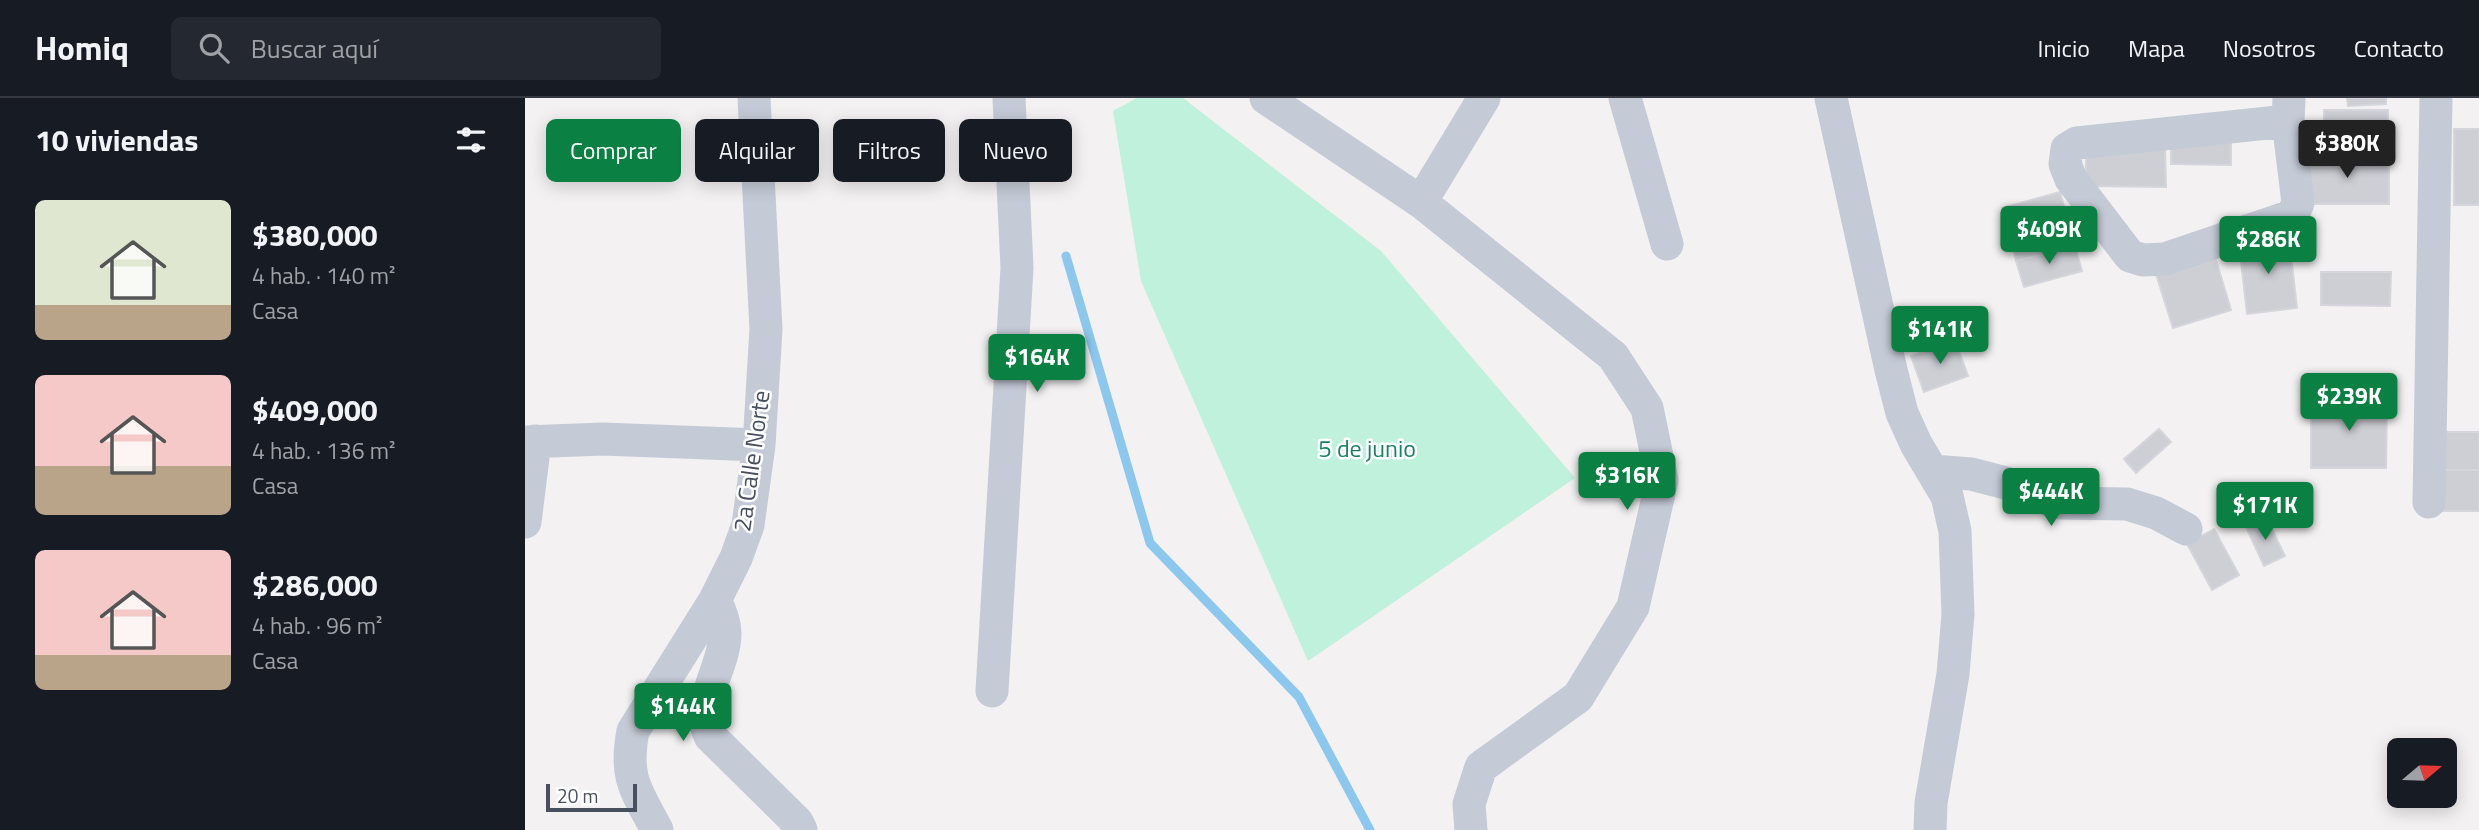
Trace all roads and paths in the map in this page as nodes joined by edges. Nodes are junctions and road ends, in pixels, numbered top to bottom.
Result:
1 (754, 98) edge
2 (1009, 98) edge
3 (1266, 98) edge
4 (1484, 98) edge
5 (1625, 98) edge
6 (1831, 98) edge
7 (2436, 98) edge
8 (2289, 109) edge
9 (1421, 202) junction
10 (1667, 244) dead end
11 (530, 441) edge
12 (759, 445) junction
13 (1932, 471) junction
14 (2429, 502) dead end
15 (525, 522) edge
16 (2186, 529) dead end
17 (715, 600) junction
18 (992, 691) dead end
19 (657, 830) edge
20 (801, 830) edge
21 (1471, 830) edge
22 (1930, 830) edge

1 - 12 street, 2a Calle Norte
2 - 18 street
3 - 9 street
4 - 9 street
5 - 10 street
6 - 13 street
7 - 14 street
8 - 8 street
9 - 21 street
11 - 12 street
11 - 15 street
12 - 17 street, 2a Calle Norte
13 - 16 street
13 - 22 street
17 - 19 street, 2a Calle Norte
17 - 20 street

